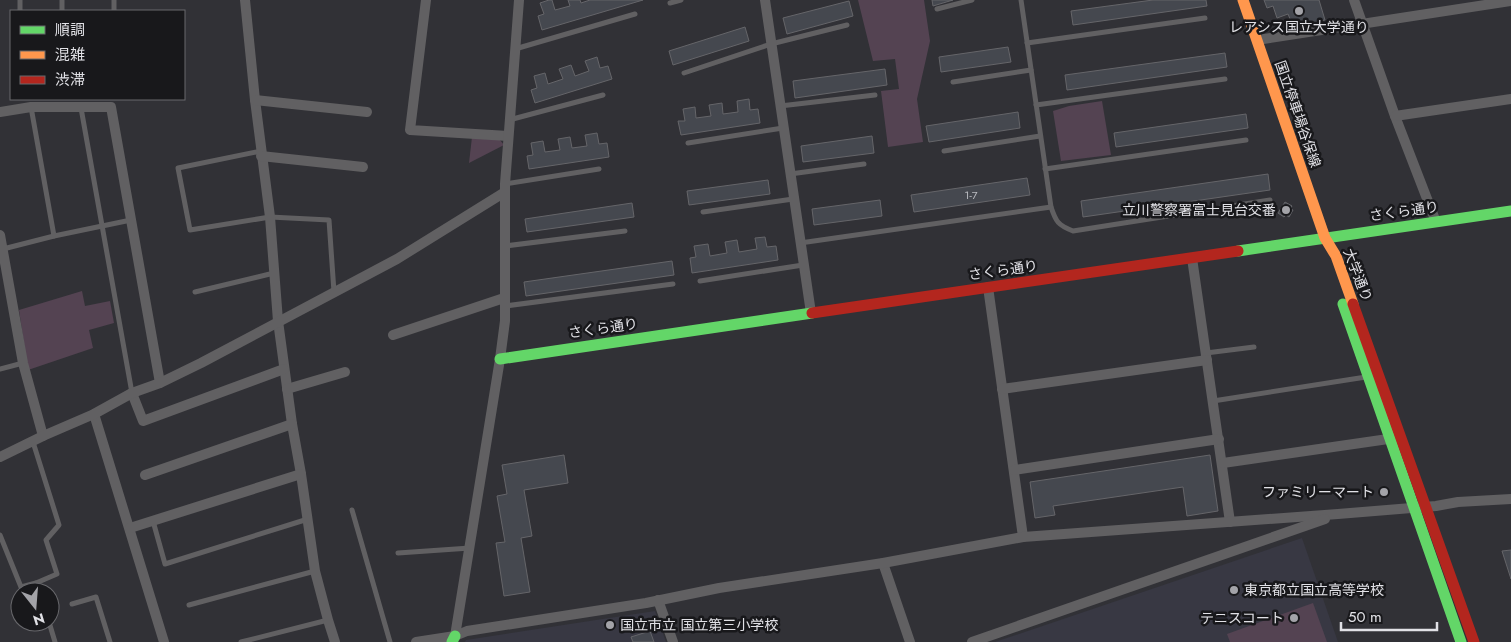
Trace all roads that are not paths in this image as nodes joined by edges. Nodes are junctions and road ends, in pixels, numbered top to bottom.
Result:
1 (245, 0) edge
2 (426, 0) edge
3 (519, 0) edge
4 (681, 0) edge
5 (765, 0) edge
6 (972, 0) edge
7 (1021, 0) edge
8 (1243, 0) edge
9 (1354, 0) edge
10 (1435, 0) edge
11 (1511, 1) edge
12 (670, 3) dead end
13 (937, 9) dead end
14 (1437, 11) junction
15 (635, 14) dead end
16 (1205, 18) dead end
17 (1362, 23) junction
18 (847, 26) dead end
19 (1256, 40) junction
20 (1027, 43) junction
21 (771, 44) junction
22 (514, 49) junction
23 (1031, 70) junction
24 (684, 73) dead end
25 (1225, 79) dead end
26 (952, 82) dead end
27 (603, 95) dead end
28 (875, 95) dead end
29 (1511, 99) edge
30 (255, 100) junction
31 (63, 103) edge
32 (1036, 105) junction
33 (780, 106) junction
34 (31, 107) junction
35 (81, 108) junction
36 (0, 112) edge
37 (367, 112) dead end
38 (1395, 116) junction
39 (509, 120) junction
40 (783, 128) junction
41 (508, 136) junction
42 (1040, 136) junction
43 (1246, 140) dead end
44 (688, 143) dead end
45 (944, 151) dead end
46 (261, 154) junction
47 (864, 164) dead end
48 (363, 167) dead end
49 (599, 169) dead end
50 (1045, 169) junction
51 (790, 174) junction
52 (505, 188) junction
53 (794, 199) junction
54 (1270, 200) dead end
55 (1051, 207) junction
56 (1511, 211) edge
57 (703, 212) dead end
58 (270, 217) junction
59 (132, 220) junction
60 (1436, 222) junction
61 (102, 226) junction
62 (625, 231) dead end
63 (0, 235) edge
64 (54, 236) junction
65 (1325, 238) junction
66 (800, 243) junction
67 (505, 246) junction
68 (2, 250) junction
69 (1192, 258) junction
70 (803, 265) junction
71 (274, 273) junction
72 (700, 281) dead end
73 (673, 284) dead end
74 (988, 287) junction
75 (195, 292) dead end
76 (334, 293) junction
77 (504, 302) junction
78 (811, 313) junction
79 (278, 321) junction
80 (393, 335) dead end
81 (1254, 348) dead end
82 (1207, 356) junction
83 (500, 358) junction
84 (23, 363) junction
85 (0, 368) edge
86 (284, 369) junction
87 (345, 372) dead end
88 (1373, 376) junction
89 (160, 383) junction
90 (287, 389) junction
91 (1002, 389) junction
92 (132, 393) junction
93 (1214, 401) junction
94 (94, 414) junction
95 (292, 424) junction
96 (43, 436) junction
97 (1395, 438) junction
98 (1219, 439) junction
99 (33, 442) junction
100 (0, 457) edge
101 (1223, 464) junction
102 (1014, 470) junction
103 (301, 474) junction
104 (145, 475) dead end
105 (1511, 499) edge
106 (1420, 507) junction
107 (352, 510) dead end
108 (1338, 514) junction
109 (308, 519) junction
110 (152, 521) junction
111 (1230, 522) junction
112 (130, 528) junction
113 (0, 535) edge
114 (1023, 536) junction
115 (470, 548) junction
116 (398, 553) dead end
117 (883, 563) junction
118 (315, 571) junction
119 (19, 582) edge
120 (38, 582) edge
121 (658, 600) junction
122 (72, 604) dead end
123 (189, 605) dead end
124 (328, 620) junction
125 (454, 639) edge
126 (110, 642) edge
127 (164, 642) edge
128 (241, 642) edge
129 (335, 642) edge
130 (390, 642) edge
131 (416, 642) edge
132 (673, 642) edge
133 (910, 642) edge
134 (972, 642) edge
135 (1461, 642) edge
136 (1474, 642) edge

1 - 30 street
2 - 41 street
3 - 22 street
4 - 12 lane
5 - 21 street
6 - 13 lane
7 - 20 lane
8 - 19 street, 国立停車場谷保線
9 - 17 street
10 - 14 street
11 - 14 street
14 - 17 street
15 - 22 lane
16 - 20 lane
17 - 19 street
17 - 38 street
18 - 21 lane
19 - 65 street, 国立停車場谷保線
20 - 23 lane
21 - 24 lane
21 - 33 street
22 - 39 street
23 - 26 lane
23 - 32 lane
25 - 32 lane
27 - 39 lane
28 - 33 lane
29 - 38 street
30 - 37 street
30 - 46 street
31 - 34 street
31 - 35 street
32 - 42 lane
33 - 40 street
34 - 36 street
34 - 64 lane
35 - 59 street
35 - 61 lane
38 - 60 street
39 - 41 street
40 - 44 lane
40 - 51 street
41 - 52 street
42 - 45 lane
42 - 50 lane
43 - 50 lane
46 - 48 street
46 - 58 street
46 - 58 lane
47 - 51 lane
49 - 52 lane
50 - 55 lane
51 - 53 street
52 - 67 street
52 - 76 street
53 - 57 lane
53 - 66 street
54 - 55 lane
55 - 66 lane
56 - 60 street, さくら通り
58 - 71 street
58 - 76 lane
59 - 61 lane
59 - 89 street
60 - 65 street, さくら通り
61 - 64 lane
61 - 92 lane
62 - 67 lane
63 - 68 street
64 - 68 lane
65 - 69 street, さくら通り
65 - 88 street, 大学通り
66 - 70 street
67 - 77 street
68 - 84 street
69 - 74 street, さくら通り
69 - 82 street
70 - 72 lane
70 - 78 street
71 - 75 lane
71 - 79 street
73 - 77 lane
74 - 78 street, さくら通り
74 - 91 street
76 - 79 street
77 - 80 street
77 - 83 street
78 - 83 street, さくら通り
79 - 86 street
79 - 89 street
81 - 82 lane
82 - 91 street
82 - 93 street
83 - 115 street
84 - 85 lane
84 - 96 street
86 - 90 street
86 - 92 street
87 - 90 street
88 - 93 lane
88 - 97 street, 大学通り
89 - 92 street
90 - 95 street
91 - 102 street
92 - 94 street
93 - 98 street
94 - 96 street
94 - 112 street
95 - 103 street
95 - 104 street
96 - 99 street
97 - 101 street
97 - 106 street, 大学通り
98 - 101 street
98 - 102 street
99 - 100 street
99 - 120 lane
101 - 111 street
102 - 114 street
103 - 109 street
103 - 110 street
105 - 106 street
106 - 108 street
106 - 135 street, 大学通り
106 - 136 street, 大学通り
107 - 130 lane
108 - 111 street
108 - 134 street
109 - 110 lane
109 - 118 street
110 - 112 street
111 - 114 street
112 - 127 street
113 - 119 lane
114 - 117 street
115 - 116 lane
115 - 125 street
117 - 121 street
117 - 133 street
118 - 123 lane
118 - 124 street
121 - 125 street
121 - 132 street
122 - 126 lane
124 - 128 lane
124 - 129 street
125 - 131 street

